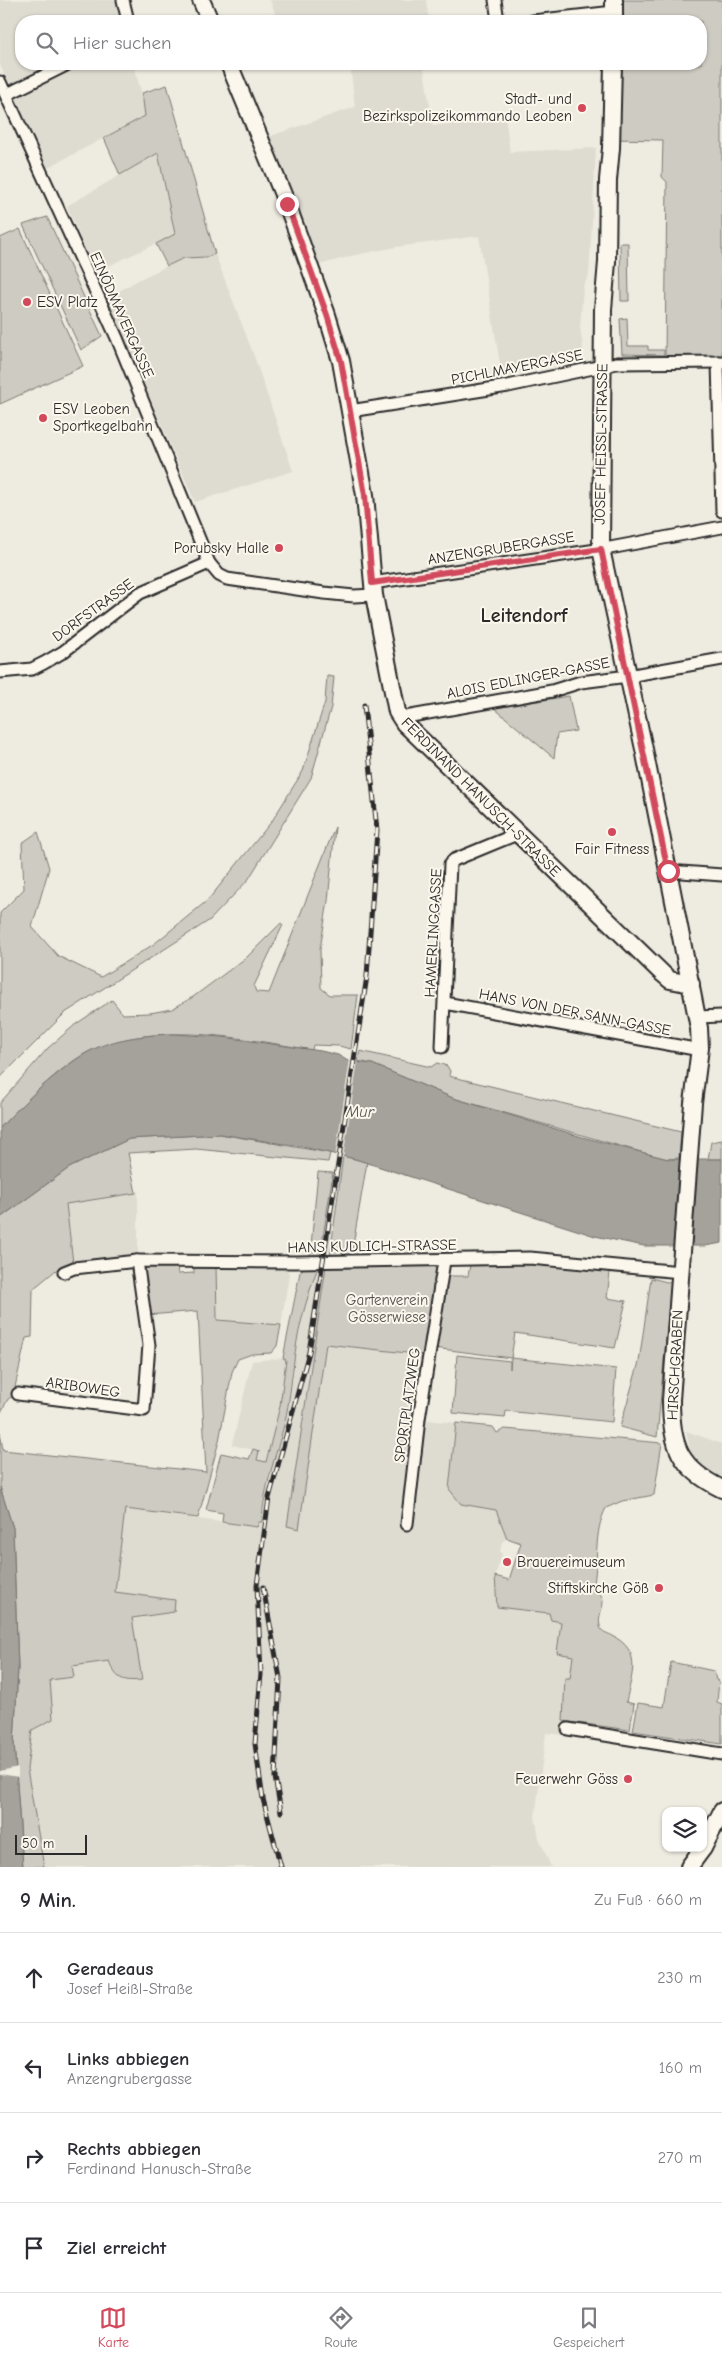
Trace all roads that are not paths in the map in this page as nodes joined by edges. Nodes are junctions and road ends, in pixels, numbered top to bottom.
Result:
1 (123, 0) edge
2 (202, 0) edge
3 (495, 0) edge
4 (614, 11) edge
5 (127, 15) edge
6 (208, 15) edge
7 (497, 15) edge
8 (582, 15) edge
9 (58, 70) edge
10 (232, 70) edge
11 (613, 70) edge
12 (0, 82) edge
13 (5, 100) edge
14 (720, 362) edge
15 (601, 365) junction
16 (350, 411) junction
17 (722, 511) edge
18 (722, 527) edge
19 (601, 549) junction
20 (210, 563) junction
21 (373, 589) junction
22 (722, 659) edge
23 (0, 672) edge
24 (628, 676) junction
25 (400, 718) junction
26 (517, 834) junction
27 (668, 871) junction
28 (722, 875) edge
29 (691, 984) junction
30 (445, 1003) junction
31 (722, 1016) edge
32 (697, 1017) junction
33 (442, 1047) dead end
34 (700, 1050) junction
35 (683, 1249) joint
36 (137, 1261) junction
37 (444, 1261) junction
38 (64, 1272) dead end
39 (681, 1272) junction
40 (18, 1394) dead end
41 (722, 1489) edge
42 (407, 1524) dead end
43 (568, 1728) dead end
44 (722, 1754) edge
45 (722, 1812) edge
46 (707, 1840) edge
47 (700, 1852) edge
48 (689, 1867) edge

1 - 5 street
2 - 6 main road
3 - 7 street
4 - 8 street
9 - 13 street
10 - 16 main road, FERDINAND HANUSCH-STRASSE
11 - 15 main road, JOSEF HEISSL-STRASSE
12 - 13 street, EINÖDMAYERGASSE
13 - 20 street, EINÖDMAYERGASSE
14 - 15 street, PICHLMAYERGASSE
14 - 17 street
15 - 16 street, PICHLMAYERGASSE
15 - 19 main road, JOSEF HEISSL-STRASSE
16 - 21 main road, FERDINAND HANUSCH-STRASSE
18 - 19 street, ANZENGRUBERGASSE
19 - 21 street, ANZENGRUBERGASSE
19 - 24 main road, JOSEF HEISSL-STRASSE
20 - 21 street
20 - 23 street, DORFSTRASSE
21 - 25 main road, FERDINAND HANUSCH-STRASSE
22 - 24 street, ALOIS EDLINGER-GASSE
24 - 25 street, ALOIS EDLINGER-GASSE
24 - 27 main road, JOSEF HEISSL-STRASSE
25 - 26 main road, FERDINAND HANUSCH-STRASSE
26 - 29 main road, FERDINAND HANUSCH-STRASSE
26 - 30 street, HAMERLINGGASSE
27 - 28 street
27 - 29 main road, JOSEF HEISSL-STRASSE
29 - 32 main road, JOSEF HEISSL-STRASSE
30 - 33 street, HAMERLINGGASSE
30 - 34 street, HANS VON DER SANN-GASSE
31 - 32 street
32 - 34 main road, JOSEF HEISSL-STRASSE
34 - 35 main road, JOSEF HEISSL-STRASSE
35 - 39 main road, HIRSCHGRABEN
36 - 37 street, HANS KUDLICH-STRASSE
36 - 38 street, HANS KUDLICH-STRASSE
36 - 40 street, ARIBOWEG
37 - 39 street, HANS KUDLICH-STRASSE
37 - 42 street, SPORTPLATZWEG
39 - 41 main road, HIRSCHGRABEN
43 - 44 street
45 - 46 main road
47 - 48 main road

